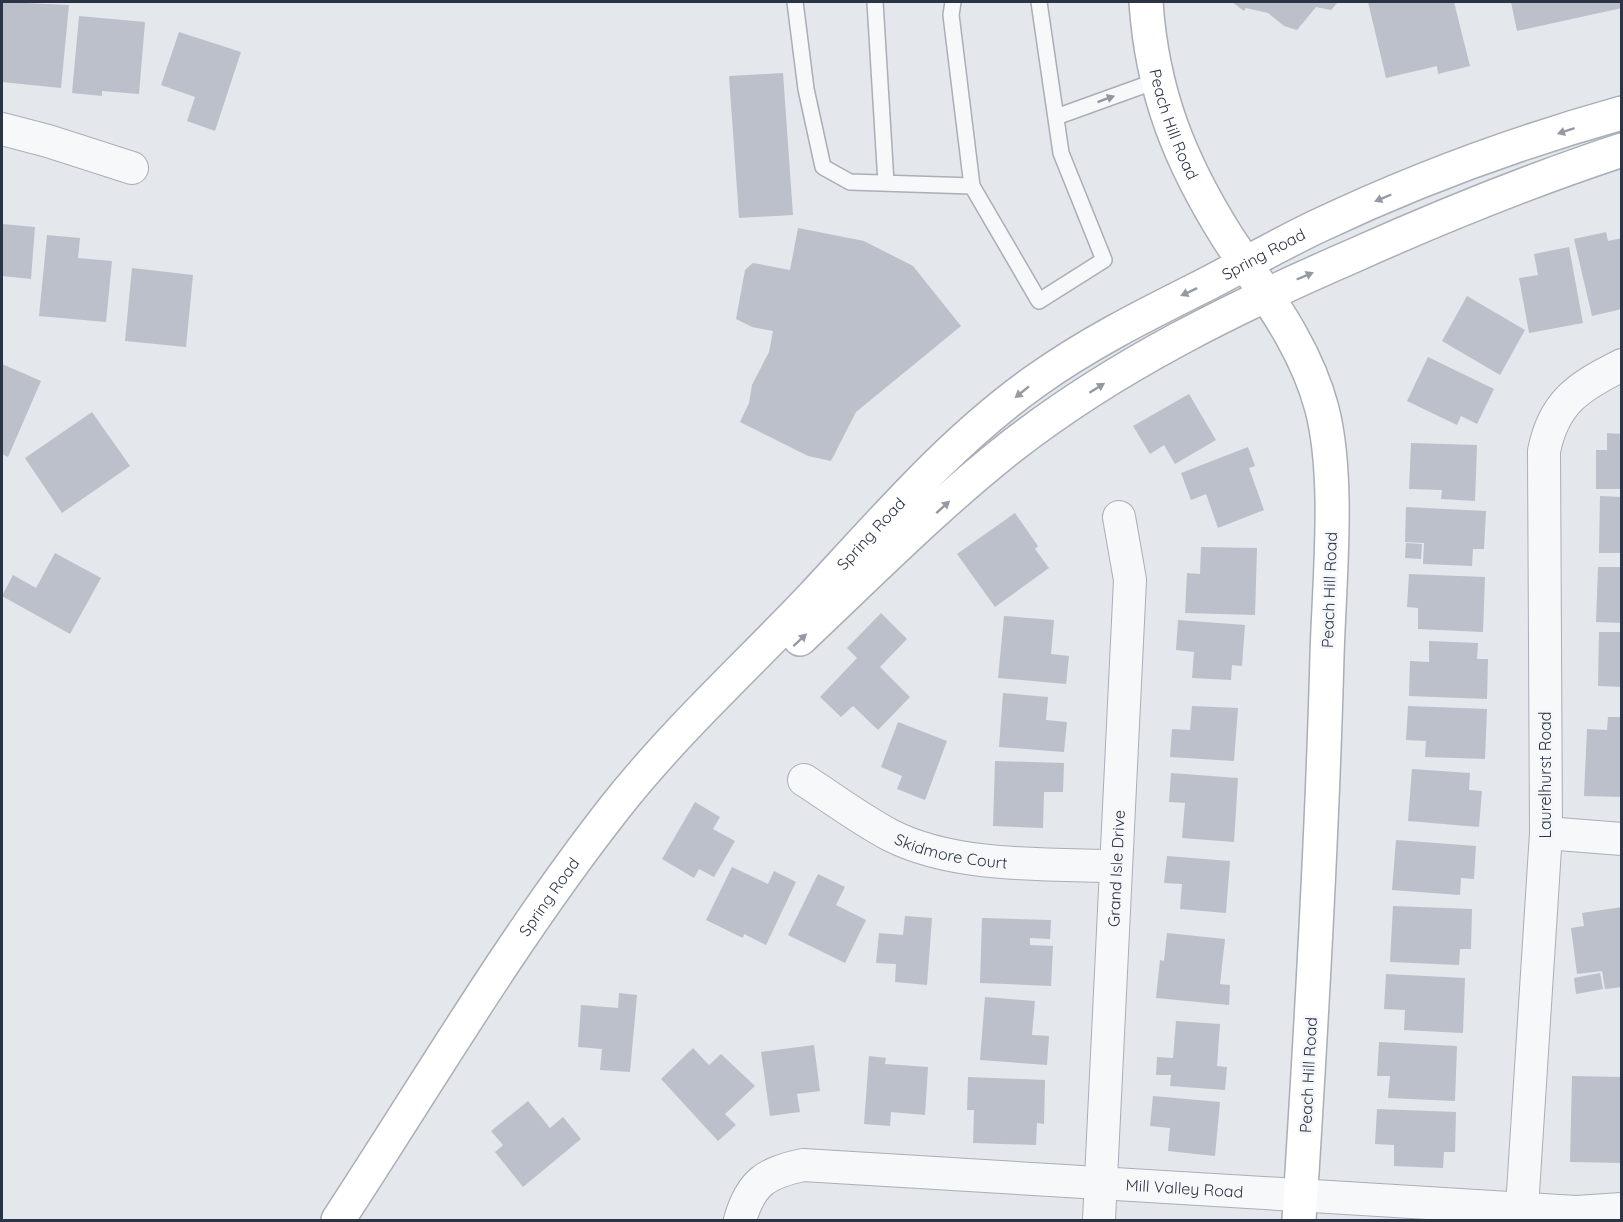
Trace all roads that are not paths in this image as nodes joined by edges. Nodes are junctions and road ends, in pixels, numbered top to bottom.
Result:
1 (795, 2) edge
2 (875, 2) edge
3 (953, 2) edge
4 (1039, 2) edge
5 (1146, 2) edge
6 (1156, 81) junction
7 (1622, 113) edge
8 (1056, 117) junction
9 (2, 129) edge
10 (1622, 150) edge
11 (132, 168) dead end
12 (886, 183) junction
13 (972, 186) junction
14 (1246, 262) junction
15 (1267, 293) junction
16 (1622, 365) edge
17 (1119, 518) dead end
18 (804, 780) dead end
19 (1546, 833) junction
20 (1622, 839) edge
21 (1116, 866) junction
22 (1100, 1183) junction
23 (1300, 1208) edge
24 (1622, 1209) edge
25 (1523, 1214) edge
26 (338, 1221) edge
27 (362, 1221) edge
28 (740, 1221) edge
29 (1099, 1221) edge

1 - 12 lane
2 - 12 lane
3 - 13 lane
4 - 8 lane
5 - 6 main road, Peach Hill Road
8 -> 6 lane
6 - 14 main road, Peach Hill Road
7 -> 14 main road, Spring Road
8 - 13 lane
9 - 11 street
15 -> 10 main road, Spring Road
12 - 13 lane
14 - 15 main road, Peach Hill Road
14 -> 26 main road, Spring Road
15 - 23 main road, Peach Hill Road
27 -> 15 main road, Spring Road
16 - 19 street, Laurelhurst Road
17 - 21 street, Grand Isle Drive
18 - 21 street, Skidmore Court
19 - 20 street
19 - 25 street, Laurelhurst Road
21 - 22 street, Grand Isle Drive
22 - 23 street, Mill Valley Road
22 - 28 street, Mill Valley Road
22 - 29 street, Grand Isle Drive
23 - 25 street, Mill Valley Road
24 - 25 street, Mill Valley Road

